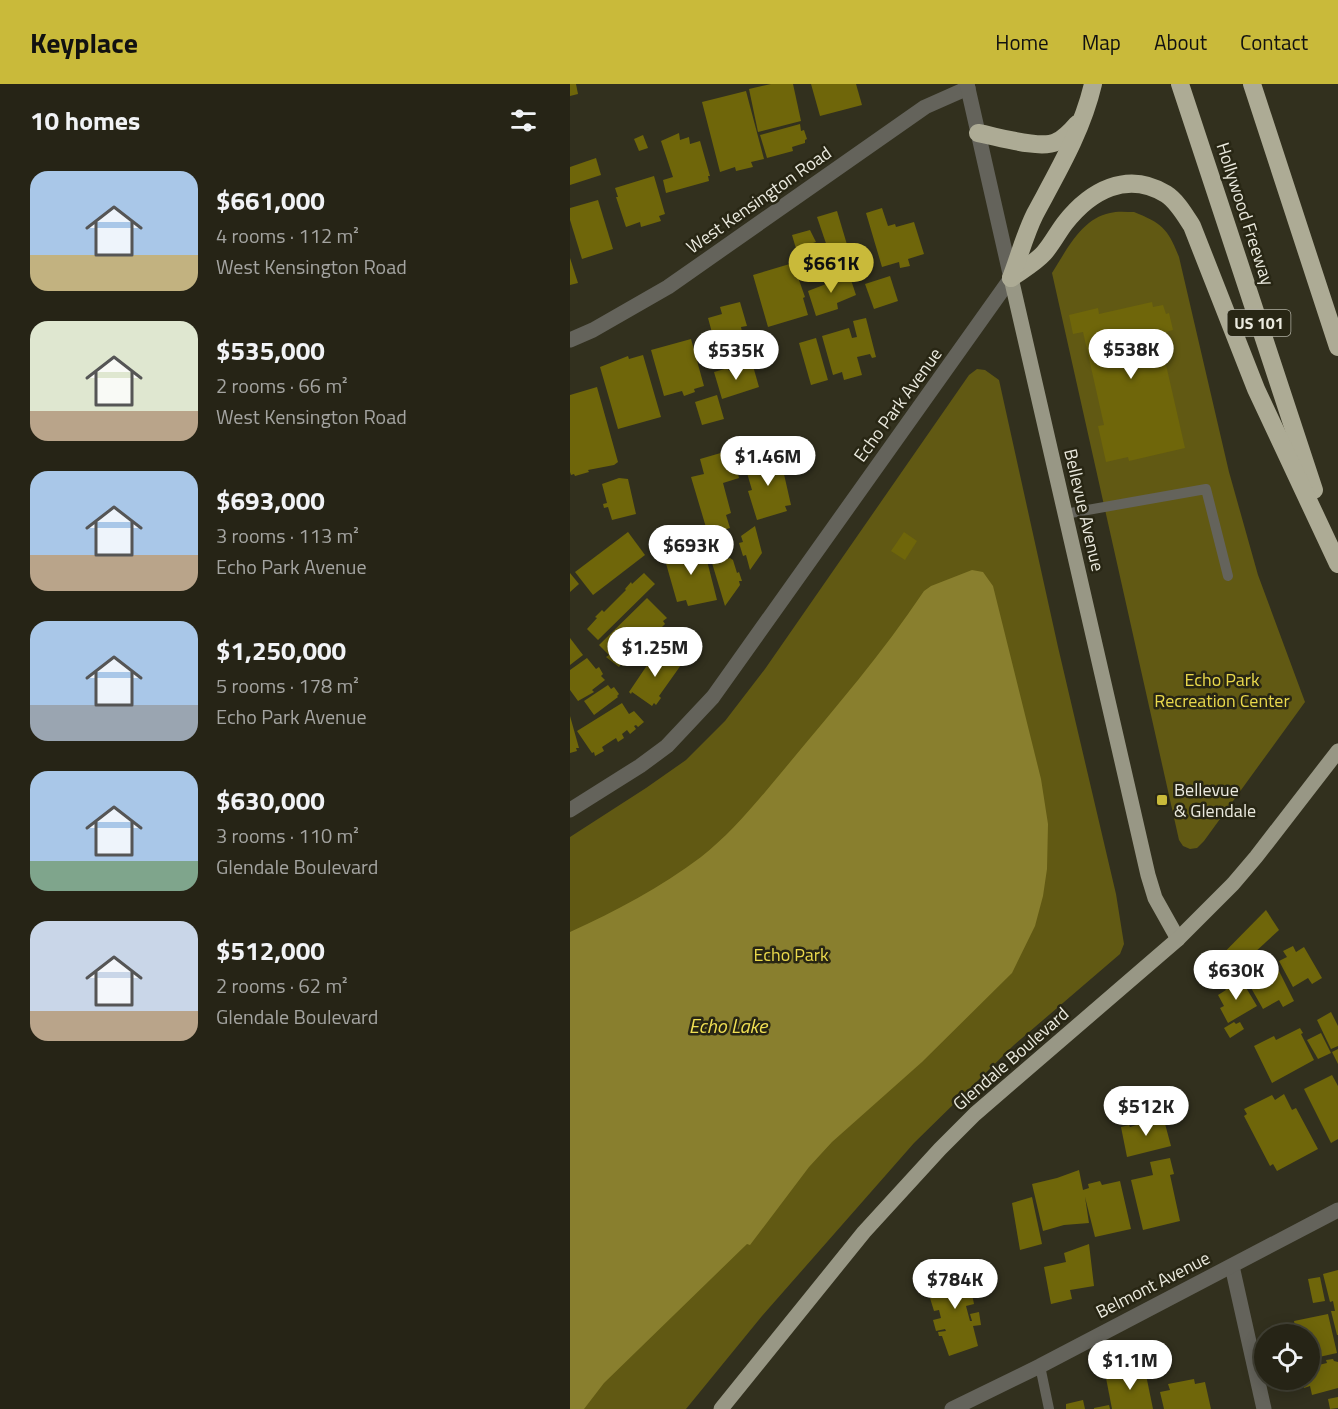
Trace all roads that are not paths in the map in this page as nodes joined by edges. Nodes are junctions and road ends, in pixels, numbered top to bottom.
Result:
1 (1093, 84) edge
2 (1180, 84) edge
3 (1252, 84) edge
4 (967, 86) edge
5 (1086, 113) junction
6 (978, 132) junction
7 (1011, 278) junction
8 (570, 340) edge
9 (1338, 347) edge
10 (1065, 514) junction
11 (1338, 563) edge
12 (1228, 576) dead end
13 (1338, 751) edge
14 (570, 810) edge
15 (1178, 939) junction
16 (1338, 1210) edge
17 (1232, 1266) junction
18 (1040, 1366) junction
19 (721, 1409) edge
20 (952, 1409) edge
21 (1049, 1409) edge
22 (1264, 1409) edge

1 - 5 highway
2 - 11 highway, Hollywood Freeway / US 101
3 - 9 highway
4 - 6 street, Bellevue Avenue
4 - 8 street, West Kensington Road
5 - 6 highway
5 - 7 highway
6 - 7 street, Bellevue Avenue
7 - 10 main road, Bellevue Avenue
7 - 11 highway
7 - 14 street, Echo Park Avenue
10 - 12 lane
10 - 15 main road, Bellevue Avenue
13 - 15 main road, Glendale Boulevard
15 - 19 main road, Glendale Boulevard
16 - 17 street, Belmont Avenue
17 - 18 street, Belmont Avenue
17 - 22 street
18 - 20 street, Belmont Avenue
18 - 21 lane

